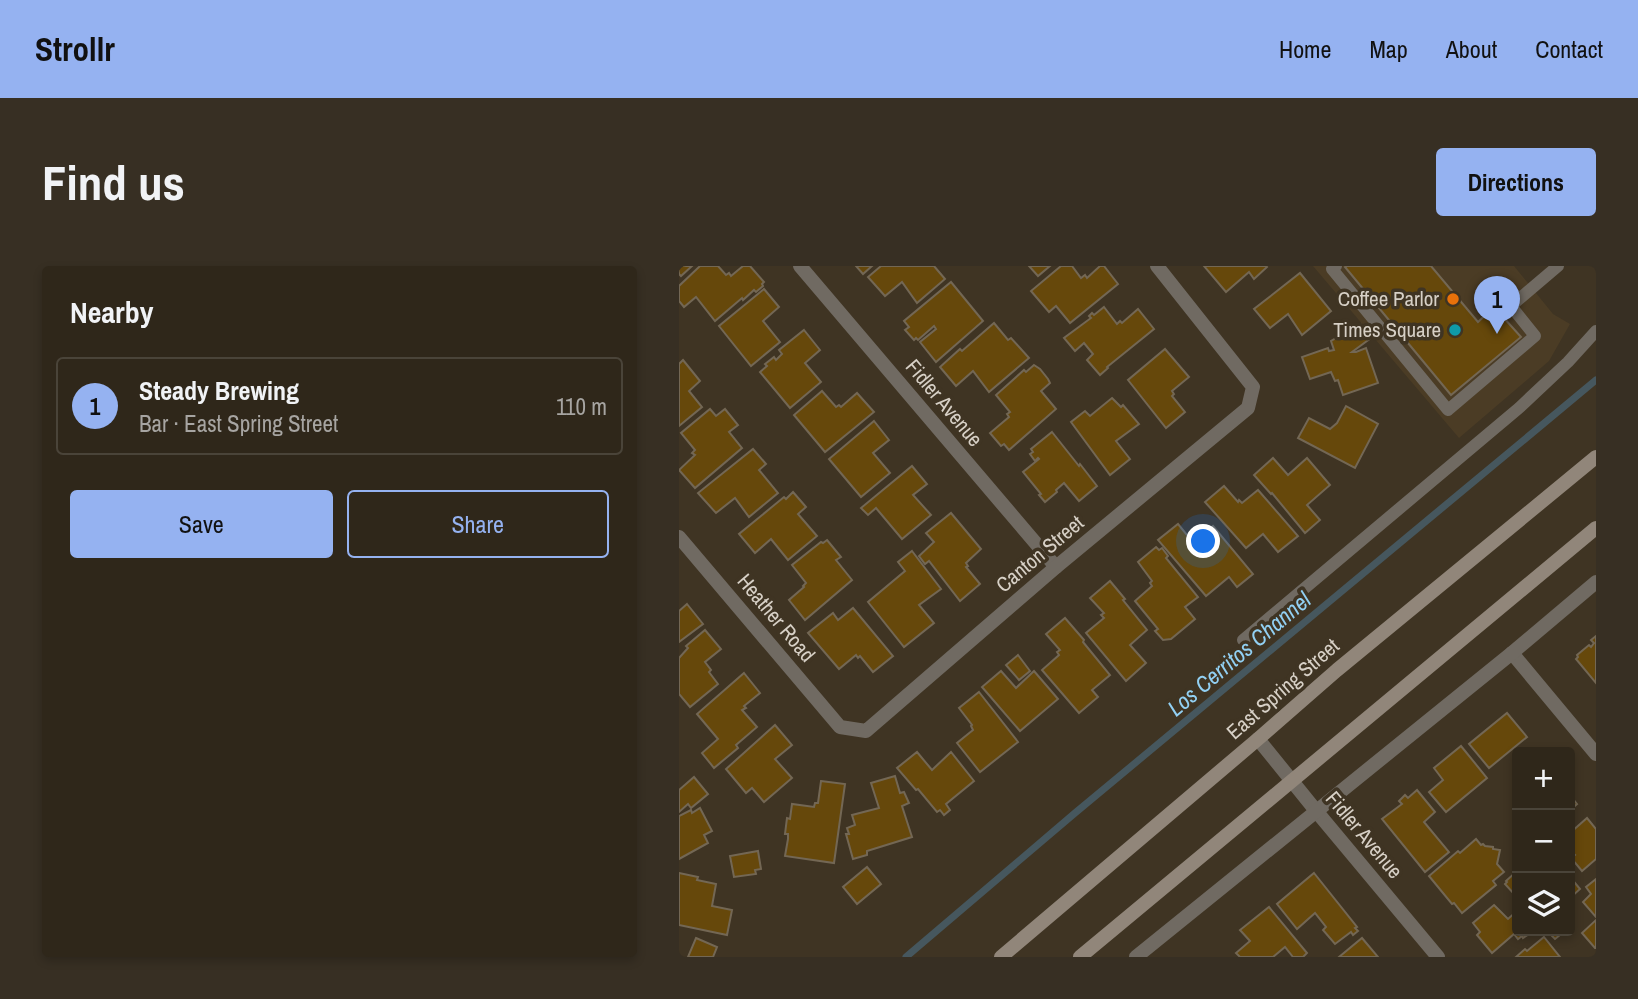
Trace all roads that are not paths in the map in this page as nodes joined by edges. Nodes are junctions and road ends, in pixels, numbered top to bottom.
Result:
1 (800, 266) edge
2 (1157, 266) edge
3 (1336, 266) edge
4 (1558, 266) edge
5 (1596, 331) edge
6 (1596, 457) edge
7 (1596, 528) edge
8 (679, 537) edge
9 (1056, 567) junction
10 (1596, 582) edge
11 (1243, 640) dead end
12 (1512, 653) junction
13 (840, 727) joint
14 (1258, 739) junction
15 (1596, 754) edge
16 (1292, 780) junction
17 (1317, 812) junction
18 (1001, 957) edge
19 (1080, 957) edge
20 (1136, 957) edge
21 (1438, 957) edge

1 - 9 street, Fidler Avenue
2 - 9 street, Canton Street
3 - 4 lane
5 - 11 lane
6 - 14 main road, East Spring Street
7 - 16 main road
8 - 13 street, Heather Road
9 - 13 street, Canton Street
10 - 12 street
12 - 15 street
12 - 17 street
14 - 16 street, Fidler Avenue
14 - 18 main road, East Spring Street
16 - 17 street, Fidler Avenue
16 - 19 main road
17 - 20 street
17 - 21 street, Fidler Avenue

